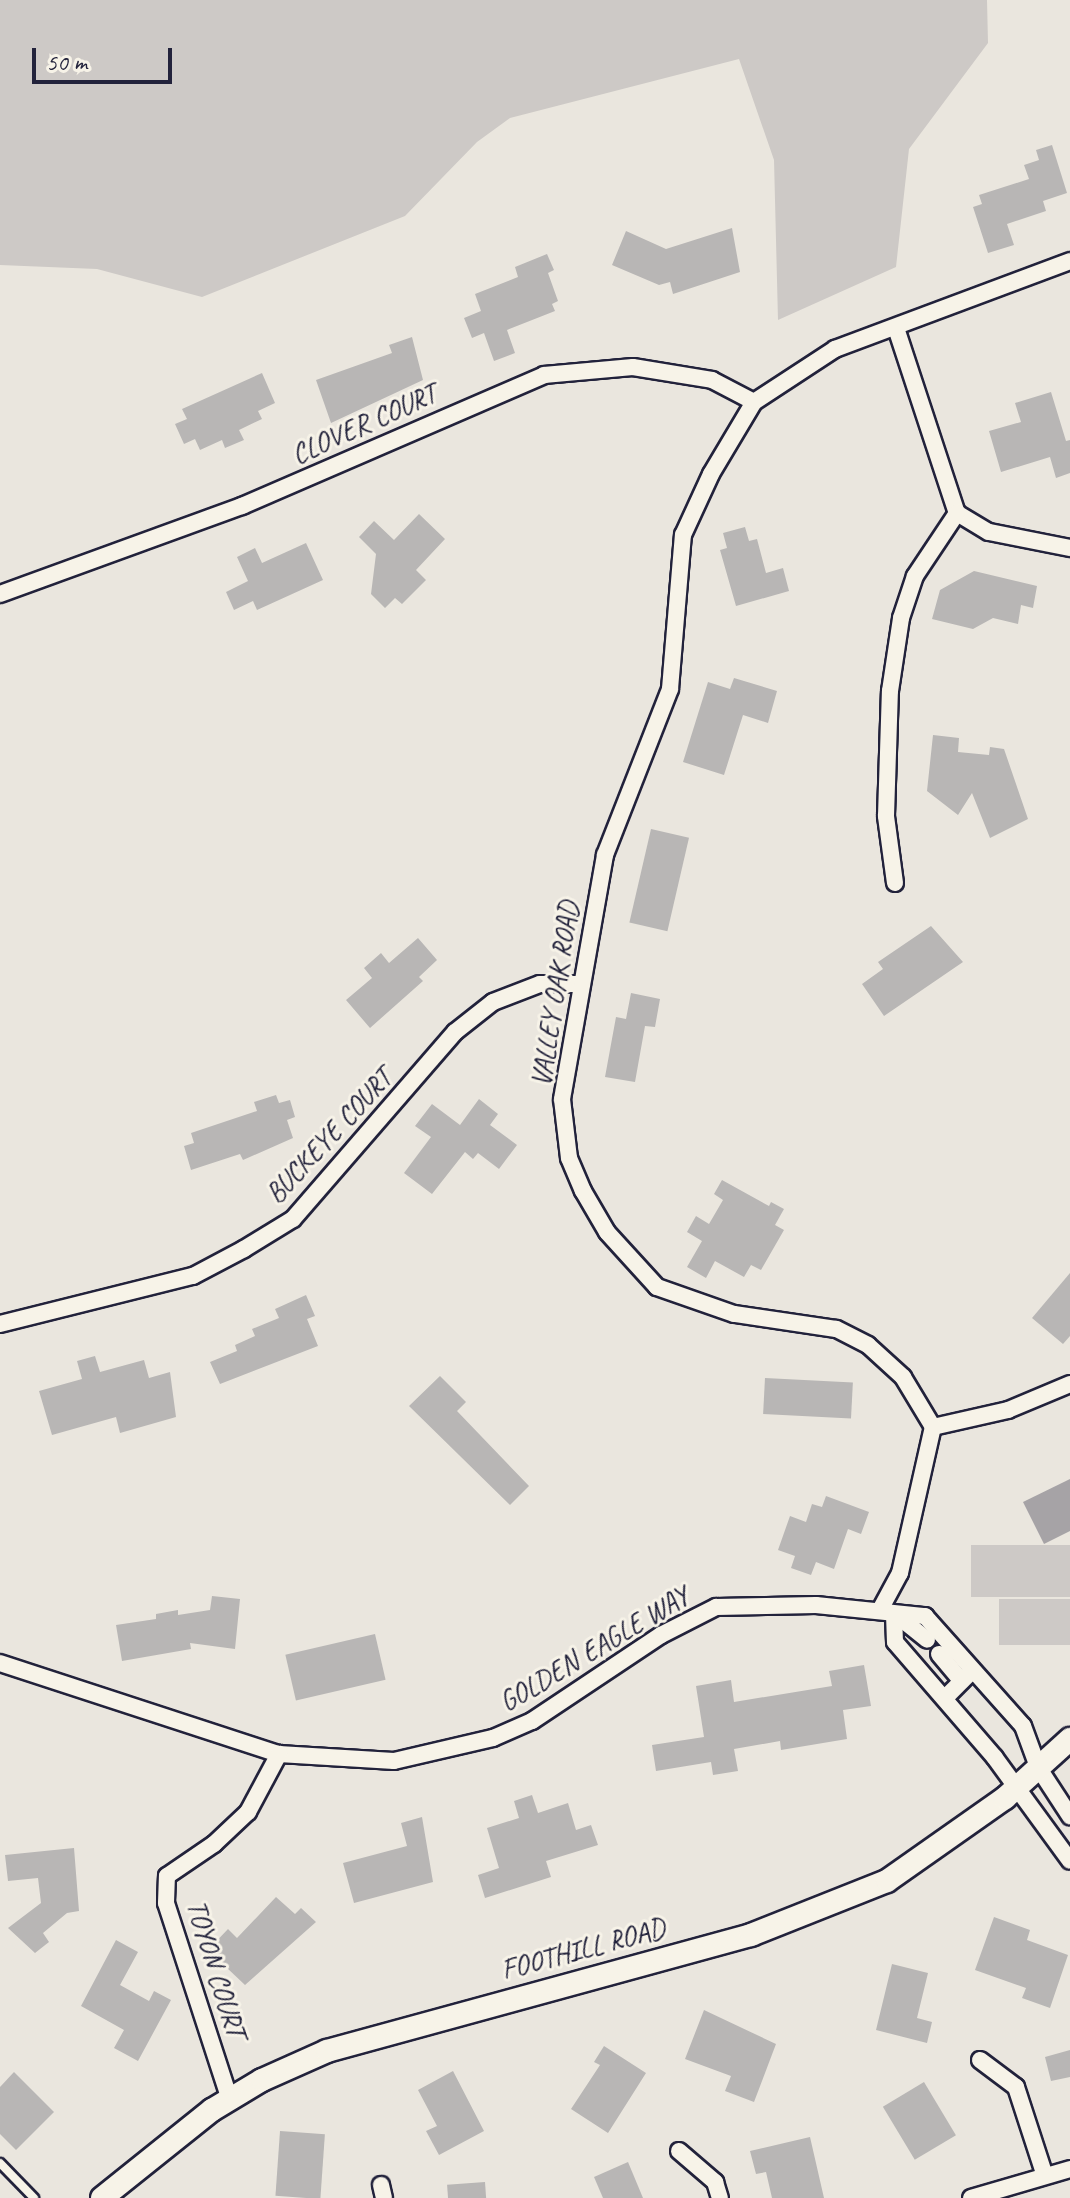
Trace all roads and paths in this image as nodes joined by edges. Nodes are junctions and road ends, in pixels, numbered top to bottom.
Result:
1 (1070, 261) edge
2 (896, 328) junction
3 (754, 402) junction
4 (957, 513) junction
5 (1070, 548) edge
6 (0, 594) edge
7 (895, 883) dead end
8 (582, 984) junction
9 (0, 1324) edge
10 (1070, 1384) edge
11 (933, 1427) junction
12 (887, 1612) junction
13 (927, 1640) dead end
14 (939, 1654) dead end
15 (0, 1663) edge
16 (967, 1676) junction
17 (945, 1698) junction
18 (1070, 1739) edge
19 (279, 1754) junction
20 (1038, 1767) junction
21 (1018, 1788) junction
22 (1070, 1816) edge
23 (1070, 1861) edge
24 (980, 2060) dead end
25 (230, 2100) junction
26 (679, 2151) dead end
27 (0, 2163) edge
28 (1070, 2169) edge
29 (1044, 2173) junction
30 (34, 2198) edge
31 (102, 2198) edge
32 (720, 2198) edge
33 (971, 2198) edge

1 - 2 street, VALLEY OAK ROAD
2 - 3 street, VALLEY OAK ROAD
2 - 4 street
3 - 6 street, CLOVER COURT
3 - 8 street, VALLEY OAK ROAD
4 - 5 street
4 - 7 street
8 - 9 street, BUCKEYE COURT
8 - 11 street, VALLEY OAK ROAD
10 - 11 street
11 - 12 street
12 - 13 street
12 - 16 street, GOLDEN EAGLE WAY
12 - 17 street
12 - 19 street, GOLDEN EAGLE WAY
14 - 16 street, GOLDEN EAGLE WAY
15 - 19 street, GOLDEN EAGLE WAY
16 - 17 street
16 - 20 street, GOLDEN EAGLE WAY
17 - 21 street
18 - 20 main road, FOOTHILL ROAD
19 - 25 street, TOYON COURT
20 - 21 main road, FOOTHILL ROAD
20 - 22 street, GOLDEN EAGLE WAY
21 - 23 street
21 - 25 main road, FOOTHILL ROAD
24 - 29 street
25 - 31 main road, FOOTHILL ROAD
26 - 32 street
27 - 30 lane
28 - 29 street
29 - 33 street

